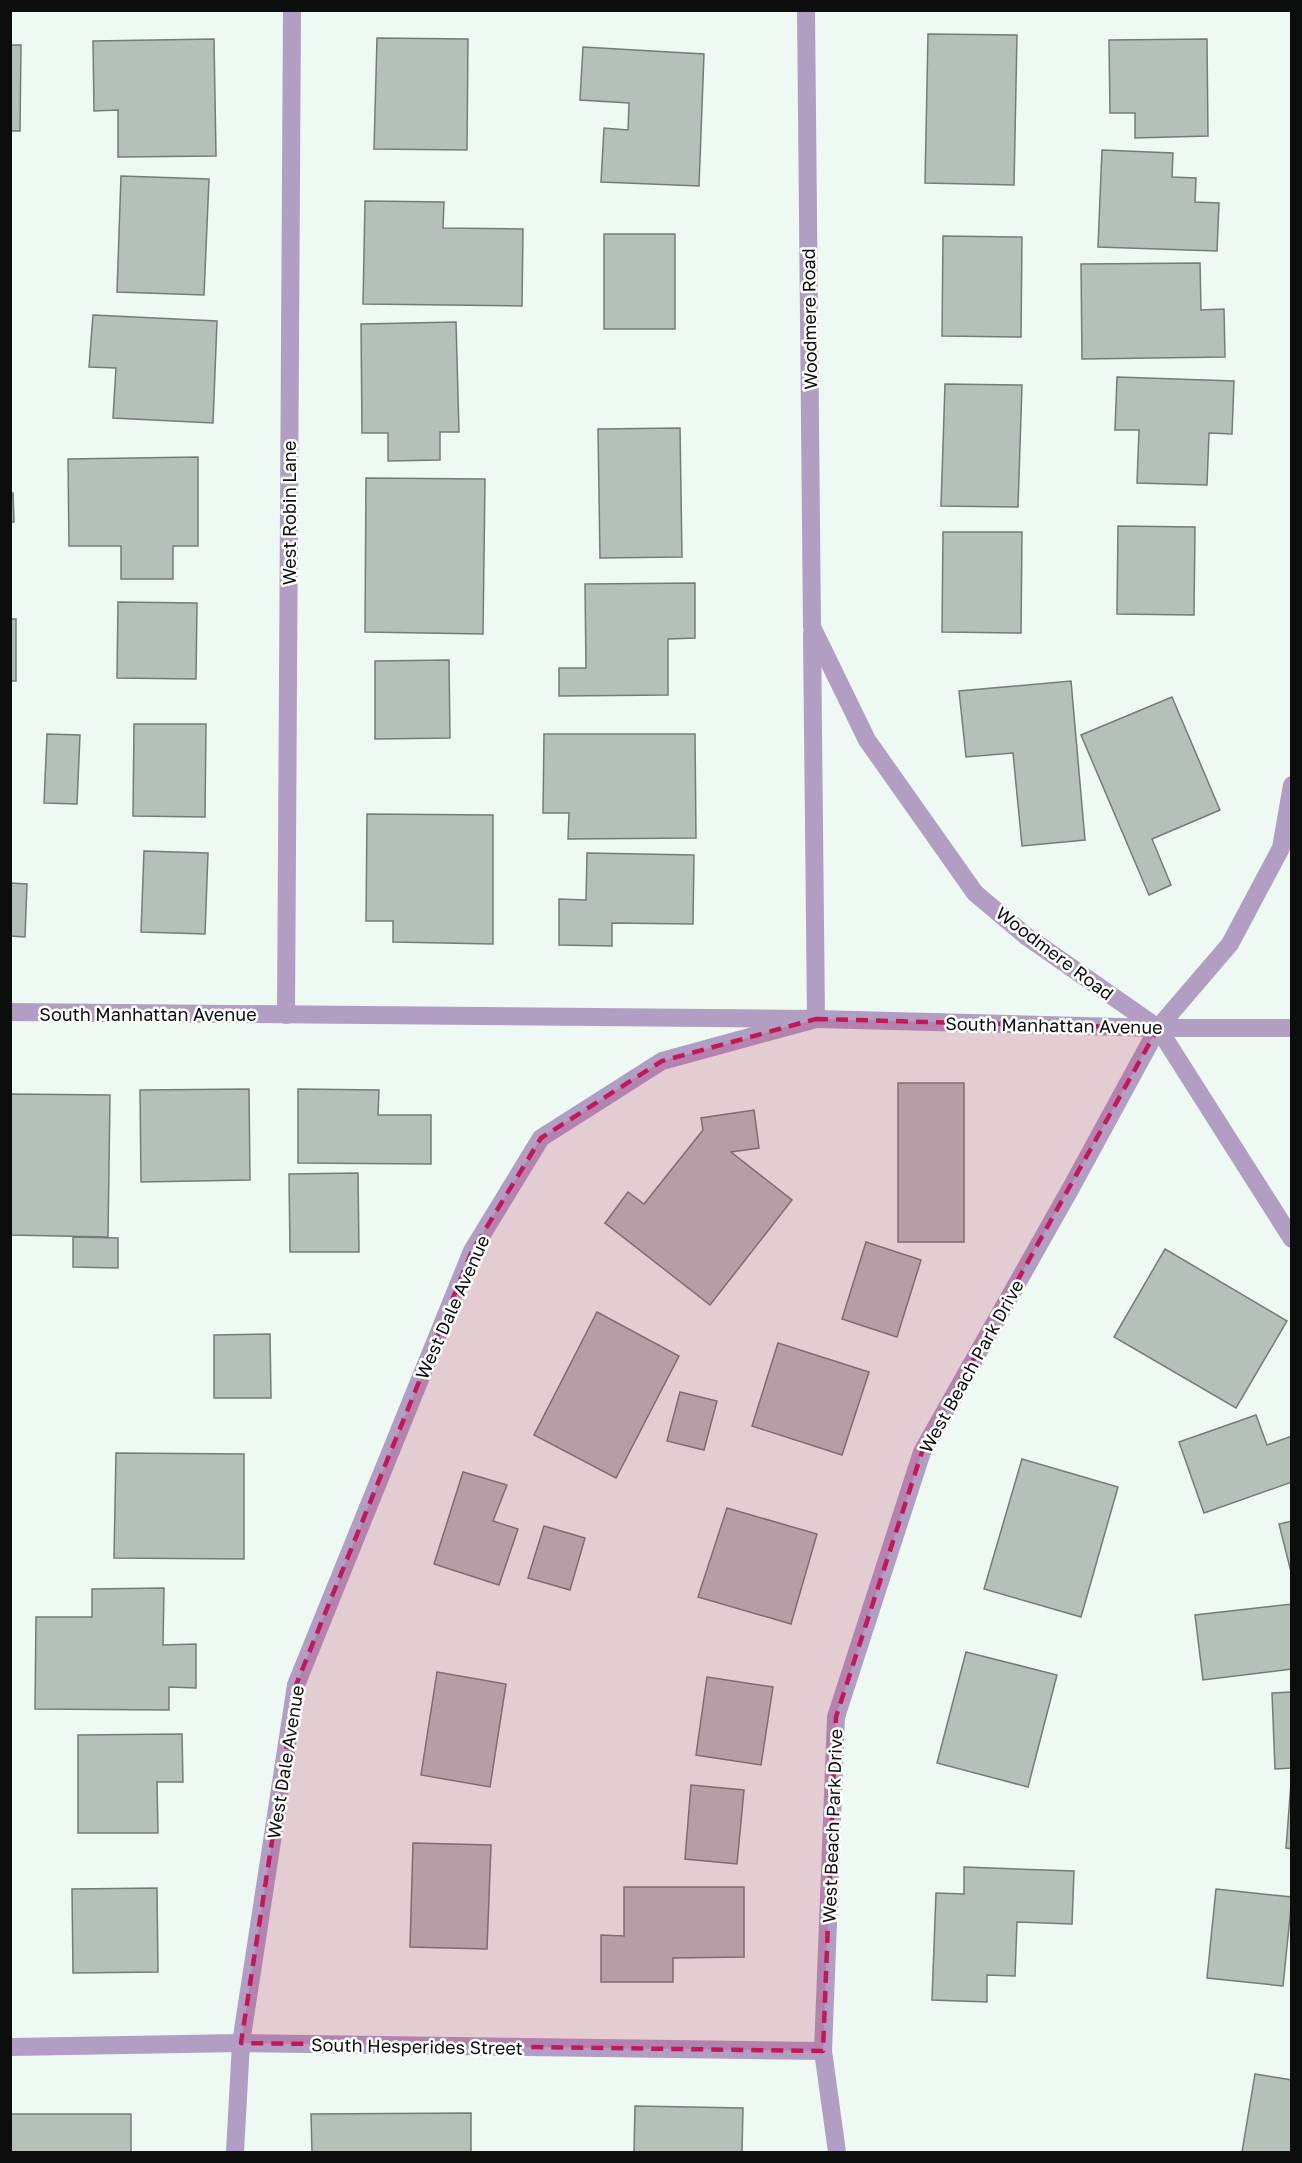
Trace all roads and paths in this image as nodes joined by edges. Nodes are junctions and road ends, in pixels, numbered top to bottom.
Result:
1 (292, 10) edge
2 (806, 10) edge
3 (812, 627) junction
4 (1292, 785) edge
5 (10, 1012) edge
6 (286, 1015) junction
7 (816, 1019) junction
8 (1158, 1028) junction
9 (1292, 1028) edge
10 (1292, 1239) edge
11 (241, 2043) junction
12 (10, 2047) edge
13 (823, 2051) junction
14 (235, 2152) edge
15 (837, 2152) edge

1 - 6 street, West Robin Lane
2 - 3 street, Woodmere Road
3 - 7 street, Woodmere Road
3 - 8 street, Woodmere Road
4 - 8 street, West Beach Park Drive
5 - 6 street, South Manhattan Avenue
6 - 7 street
7 - 8 street, South Manhattan Avenue
7 - 11 street, West Dale Avenue
8 - 9 street, South Manhattan Avenue
8 - 10 street, Woodmere Road
8 - 13 street, West Beach Park Drive
11 - 12 street, South Hesperides Street
11 - 13 street, South Hesperides Street
11 - 14 street, West Dale Avenue
13 - 15 street, West Beach Park Drive

